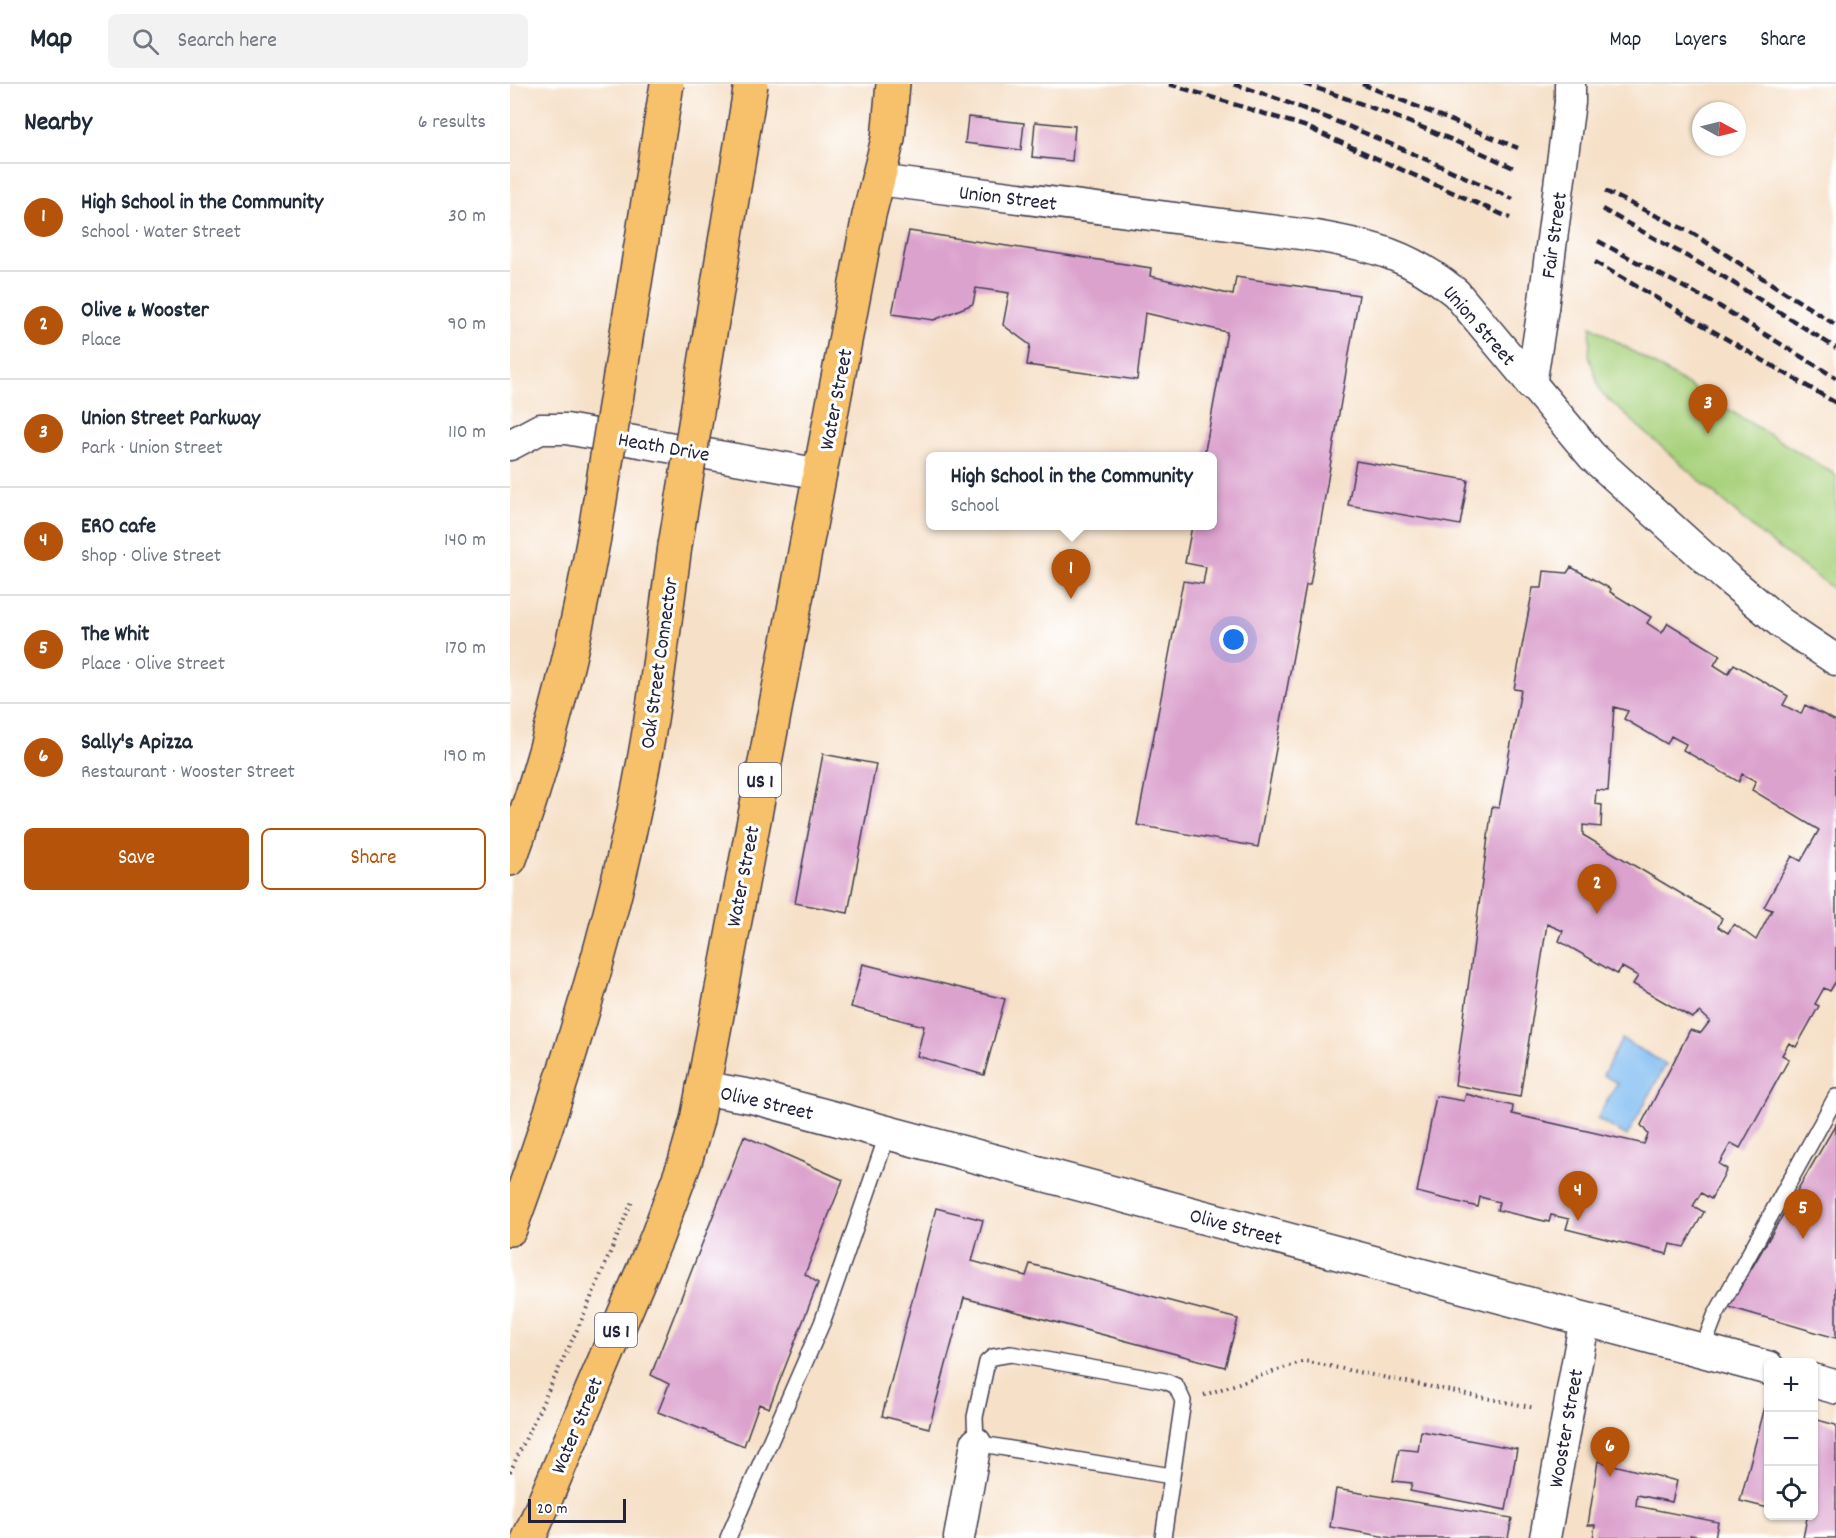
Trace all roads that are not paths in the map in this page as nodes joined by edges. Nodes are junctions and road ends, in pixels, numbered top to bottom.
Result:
1 (667, 84) edge
2 (751, 84) edge
3 (892, 84) edge
4 (1570, 93) edge
5 (878, 180) junction
6 (1531, 385) junction
7 (510, 445) edge
8 (821, 474) junction
9 (1836, 660) edge
10 (510, 858) edge
11 (704, 1088) junction
12 (1836, 1097) edge
13 (888, 1133) junction
14 (510, 1229) edge
15 (1585, 1318) junction
16 (1702, 1350) junction
17 (1764, 1367) edge
18 (1818, 1382) edge
19 (1836, 1387) edge
20 (976, 1443) junction
21 (1171, 1476) junction
22 (529, 1538) edge
23 (728, 1538) edge
24 (959, 1538) edge
25 (1163, 1538) edge
26 (1545, 1538) edge

1 - 10 main road, bridge
2 - 14 main road, Oak Street Connector, bridge
3 - 5 main road, Water Street / US 1
4 - 6 street, Fair Street, bridge
5 - 6 street, Union Street
5 - 8 main road, Water Street / US 1
6 - 9 street, Union Street
7 - 8 street, Heath Drive
8 - 11 main road, Water Street / US 1
11 - 13 street, Olive Street
11 - 22 main road, Water Street / US 1
12 - 16 lane
13 - 15 street, Olive Street
13 - 23 lane
15 - 16 street, Olive Street
15 - 26 street, Wooster Street
16 - 17 street, Olive Street
18 - 19 street
20 - 21 lane
20 - 21 lane
20 - 24 street
21 - 25 lane

